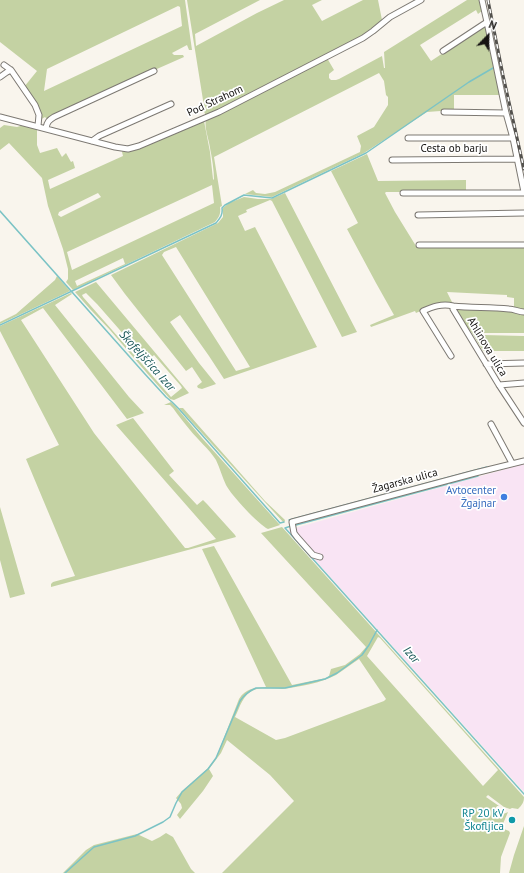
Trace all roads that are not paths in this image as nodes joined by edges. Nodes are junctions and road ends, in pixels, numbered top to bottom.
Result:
1 (421, 0) edge
2 (482, 0) edge
3 (487, 22) junction
4 (443, 51) dead end
5 (4, 65) dead end
6 (11, 70) junction
7 (154, 71) dead end
8 (0, 77) edge
9 (171, 104) dead end
10 (444, 112) dead end
11 (506, 113) junction
12 (0, 116) edge
13 (38, 126) junction
14 (46, 128) junction
15 (408, 138) dead end
16 (513, 138) junction
17 (92, 141) junction
18 (517, 159) junction
19 (392, 160) dead end
20 (524, 192) edge
21 (404, 194) dead end
22 (524, 213) edge
23 (418, 215) dead end
24 (419, 245) dead end
25 (524, 245) edge
26 (453, 306) junction
27 (524, 312) edge
28 (451, 356) dead end
29 (524, 363) edge
30 (486, 364) junction
31 (524, 383) edge
32 (499, 385) junction
33 (522, 418) edge
34 (524, 423) edge
35 (491, 424) dead end
36 (524, 460) edge
37 (512, 463) junction
38 (320, 557) dead end

1 - 17 street, Pod Strahom
2 - 3 street
3 - 4 street
3 - 11 street
5 - 6 street
6 - 8 street
6 - 13 street
7 - 14 street
9 - 17 street
10 - 11 street
11 - 16 street
12 - 13 street, Pod Strahom
13 - 14 street, Pod Strahom
14 - 17 street, Pod Strahom
15 - 16 street, Cesta ob barju
16 - 18 street
18 - 19 street, Cesta ob barju
18 - 20 street
20 - 21 street
22 - 23 street
24 - 25 street
26 - 27 street
26 - 28 street
26 - 30 street, Ahlinova ulica
29 - 30 street
30 - 32 street, Ahlinova ulica
31 - 32 street
32 - 33 street, Ahlinova ulica
33 - 34 street, Ahlinova ulica
35 - 37 street
36 - 37 street, Žagarska ulica
37 - 38 street, Žagarska ulica

